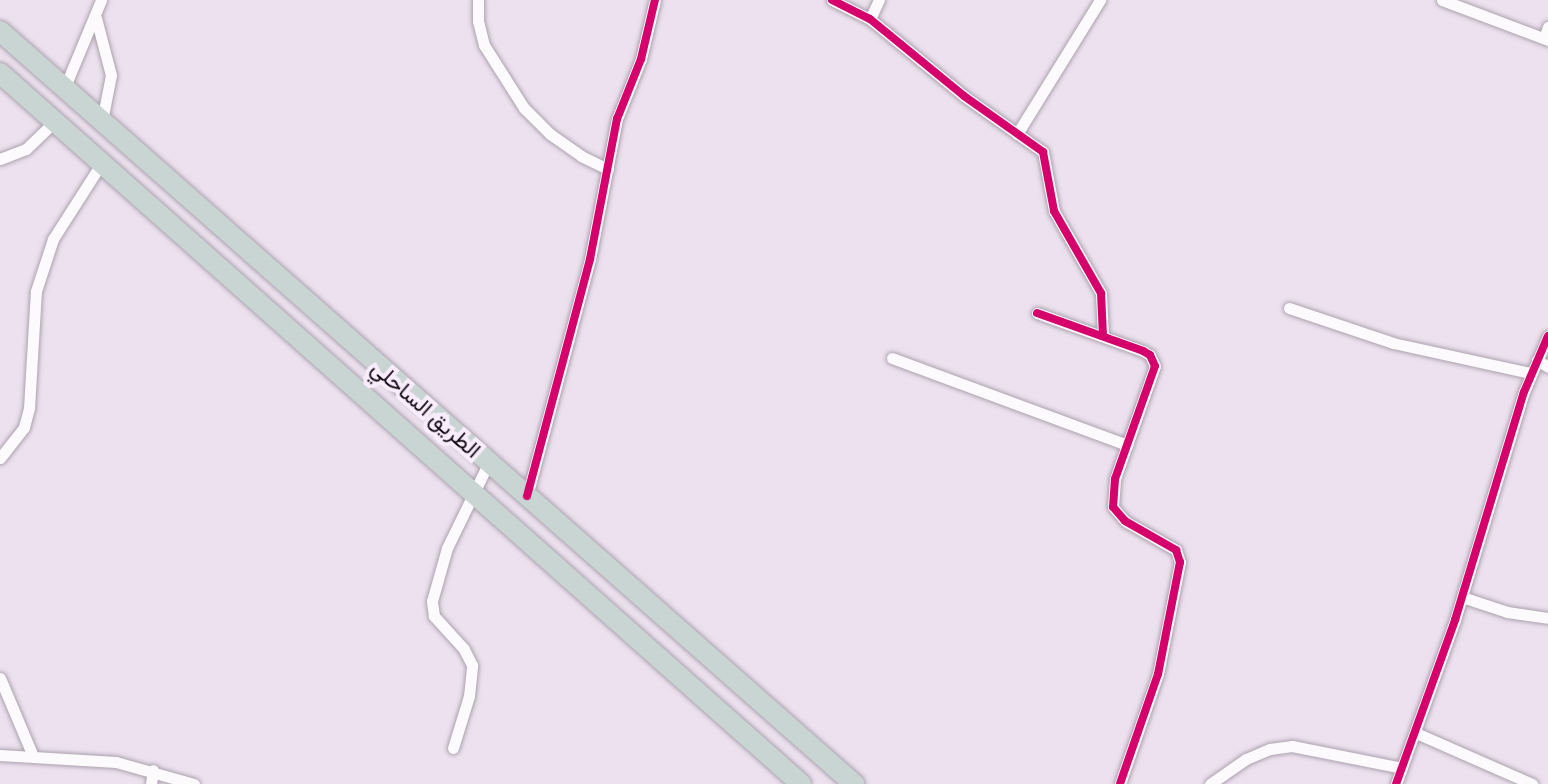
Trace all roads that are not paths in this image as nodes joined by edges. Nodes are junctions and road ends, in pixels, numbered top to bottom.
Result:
1 (101, 0) edge
2 (478, 0) edge
3 (655, 0) edge
4 (832, 0) edge
5 (879, 0) edge
6 (1100, 0) edge
7 (1442, 0) edge
8 (96, 18) junction
9 (870, 19) junction
10 (0, 31) edge
11 (1547, 35) edge
12 (0, 73) edge
13 (64, 89) junction
14 (55, 121) junction
15 (102, 121) junction
16 (1017, 134) junction
17 (0, 159) edge
18 (101, 164) junction
19 (608, 169) junction
20 (1289, 308) dead end
21 (1037, 313) dead end
22 (1103, 336) junction
23 (1548, 336) edge
24 (892, 358) dead end
25 (1542, 364) edge
26 (1531, 373) junction
27 (1127, 445) junction
28 (0, 458) edge
29 (488, 464) junction
30 (471, 493) junction
31 (527, 496) junction
32 (1462, 597) junction
33 (1548, 618) edge
34 (0, 678) edge
35 (1416, 733) junction
36 (453, 748) dead end
37 (0, 755) edge
38 (33, 756) junction
39 (1402, 768) junction
40 (153, 770) junction
41 (151, 784) edge
42 (194, 784) edge
43 (801, 784) edge
44 (854, 784) edge
45 (1120, 784) edge
46 (1210, 784) edge
47 (1396, 784) edge
48 (1532, 784) edge

1 - 8 street
2 - 19 street
3 - 19 street
4 - 9 street
5 - 9 street
6 - 16 street
7 - 11 street
8 - 13 street
8 - 15 street
9 - 16 street
10 - 13 highway, الطريق الساحلي
12 - 14 highway, الطريق الساحلي
13 - 15 highway, الطريق الساحلي
14 - 17 street
14 - 18 highway, الطريق الساحلي
15 - 29 highway, الطريق الساحلي
16 - 22 street
18 - 28 street
18 - 30 highway, الطريق الساحلي
19 - 31 street
20 - 26 street
21 - 22 street
22 - 27 street
23 - 25 street
24 - 27 street
25 - 26 street
26 - 32 street
27 - 45 street
29 - 30 street
29 - 31 highway, الطريق الساحلي
30 - 36 street
30 - 43 highway, الطريق الساحلي
31 - 44 highway, الطريق الساحلي
32 - 33 street
32 - 35 street
34 - 38 street
35 - 39 street
35 - 48 street
37 - 38 street
38 - 40 street
39 - 46 street
39 - 47 street
40 - 41 street
40 - 42 street

